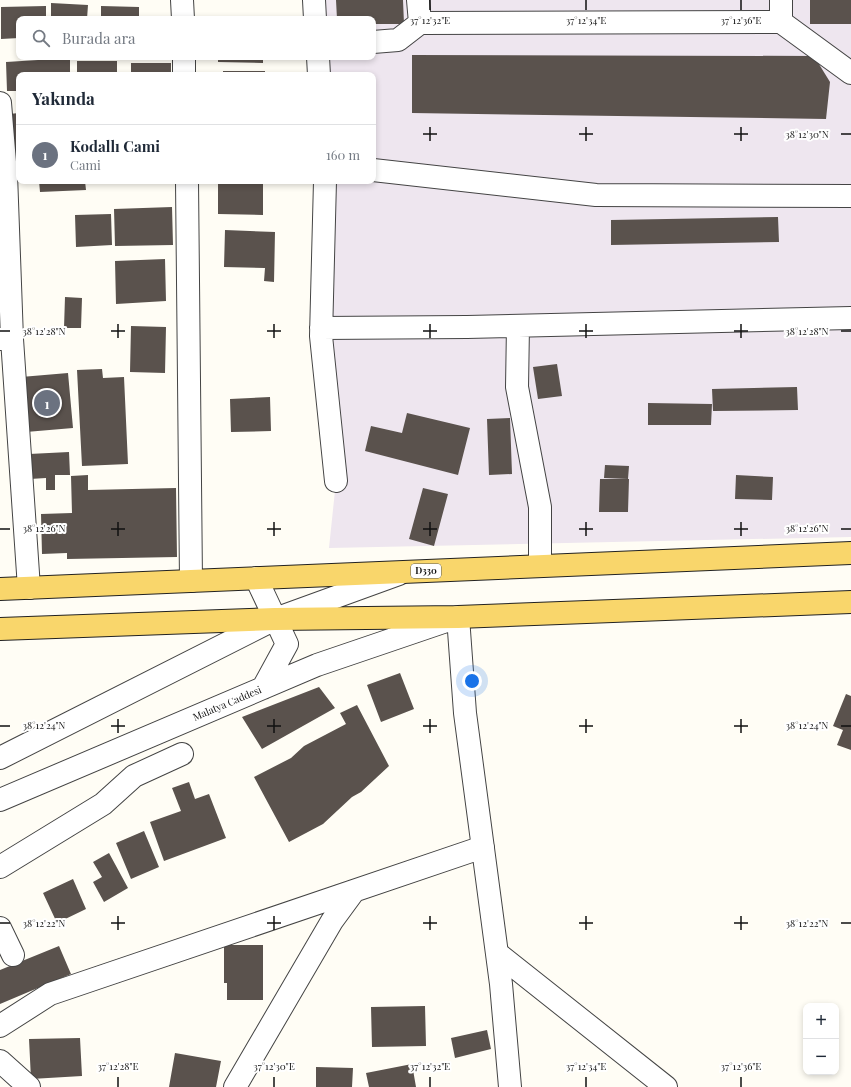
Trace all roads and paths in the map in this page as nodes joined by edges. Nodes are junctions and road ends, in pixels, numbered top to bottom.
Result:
1 (182, 0) edge
2 (314, 0) edge
3 (418, 0) edge
4 (781, 0) edge
5 (183, 16) edge
6 (315, 16) edge
7 (781, 22) junction
8 (420, 23) junction
9 (376, 42) edge
10 (184, 60) edge
11 (318, 60) edge
12 (184, 72) edge
13 (319, 72) edge
14 (851, 74) edge
15 (0, 103) edge
16 (376, 170) edge
17 (8, 174) edge
18 (187, 184) edge
19 (325, 184) edge
20 (851, 196) edge
21 (851, 318) edge
22 (518, 326) junction
23 (321, 328) junction
24 (6, 339) edge
25 (336, 481) dead end
26 (851, 553) edge
27 (540, 566) junction
28 (404, 572) junction
29 (256, 578) junction
30 (191, 581) junction
31 (29, 588) junction
32 (0, 589) edge
33 (851, 602) edge
34 (458, 617) junction
35 (275, 619) junction
36 (0, 628) edge
37 (263, 688) junction
38 (182, 754) dead end
39 (0, 758) edge
40 (0, 800) edge
41 (483, 847) junction
42 (0, 867) edge
43 (354, 891) junction
44 (0, 928) edge
45 (497, 953) junction
46 (14, 955) dead end
47 (0, 1026) edge
48 (0, 1061) edge
49 (30, 1087) edge
50 (235, 1087) edge
51 (510, 1087) edge
52 (666, 1087) edge

1 - 5 street
2 - 6 street
3 - 8 street
4 - 7 street
7 - 8 street
7 - 14 street
8 - 9 street
10 - 12 street
11 - 13 street
15 - 17 street
16 - 20 street
17 - 24 street
18 - 30 street
19 - 23 street
21 - 22 street
22 - 23 street
22 - 27 street
23 - 25 street
24 - 31 street
26 - 27 main road, D330
27 - 28 main road, D330
28 - 29 main road, D330
28 - 35 street
29 - 30 main road, D330
29 - 35 street
30 - 31 main road, D330
31 - 32 main road, D330
33 - 34 main road
34 - 35 main road
34 - 37 street, Malatya Caddesi
34 - 41 street
35 - 36 main road
35 - 37 street
35 - 39 street
37 - 40 street, Malatya Caddesi
38 - 42 street
41 - 43 street
41 - 45 street
43 - 47 street
43 - 50 street
44 - 46 street
45 - 51 street
45 - 52 street
48 - 49 street

